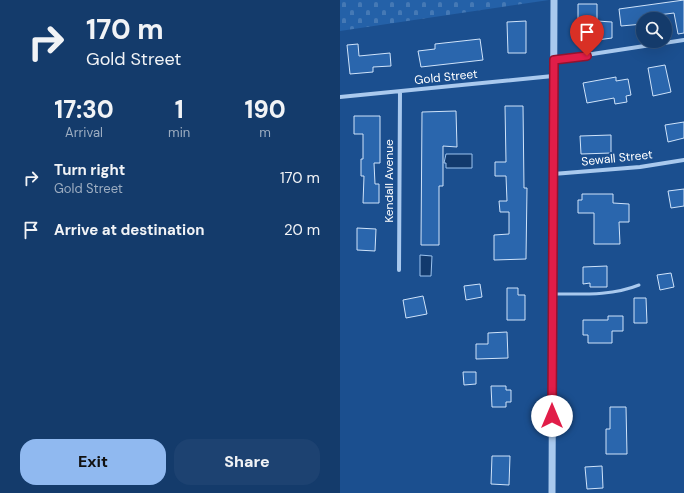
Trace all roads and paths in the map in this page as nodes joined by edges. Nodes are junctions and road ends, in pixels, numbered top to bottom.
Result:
1 (554, 0) edge
2 (684, 40) edge
3 (554, 60) junction
4 (553, 76) junction
5 (400, 92) junction
6 (340, 97) edge
7 (684, 160) edge
8 (553, 174) junction
9 (399, 270) dead end
10 (639, 285) dead end
11 (552, 294) junction
12 (552, 493) edge

1 - 3 street
2 - 3 street
3 - 4 street
4 - 5 street, Gold Street
4 - 8 street
5 - 6 street, Gold Street
5 - 9 street, Kendall Avenue
7 - 8 street, Sewall Street
8 - 11 street
10 - 11 lane
11 - 12 street

